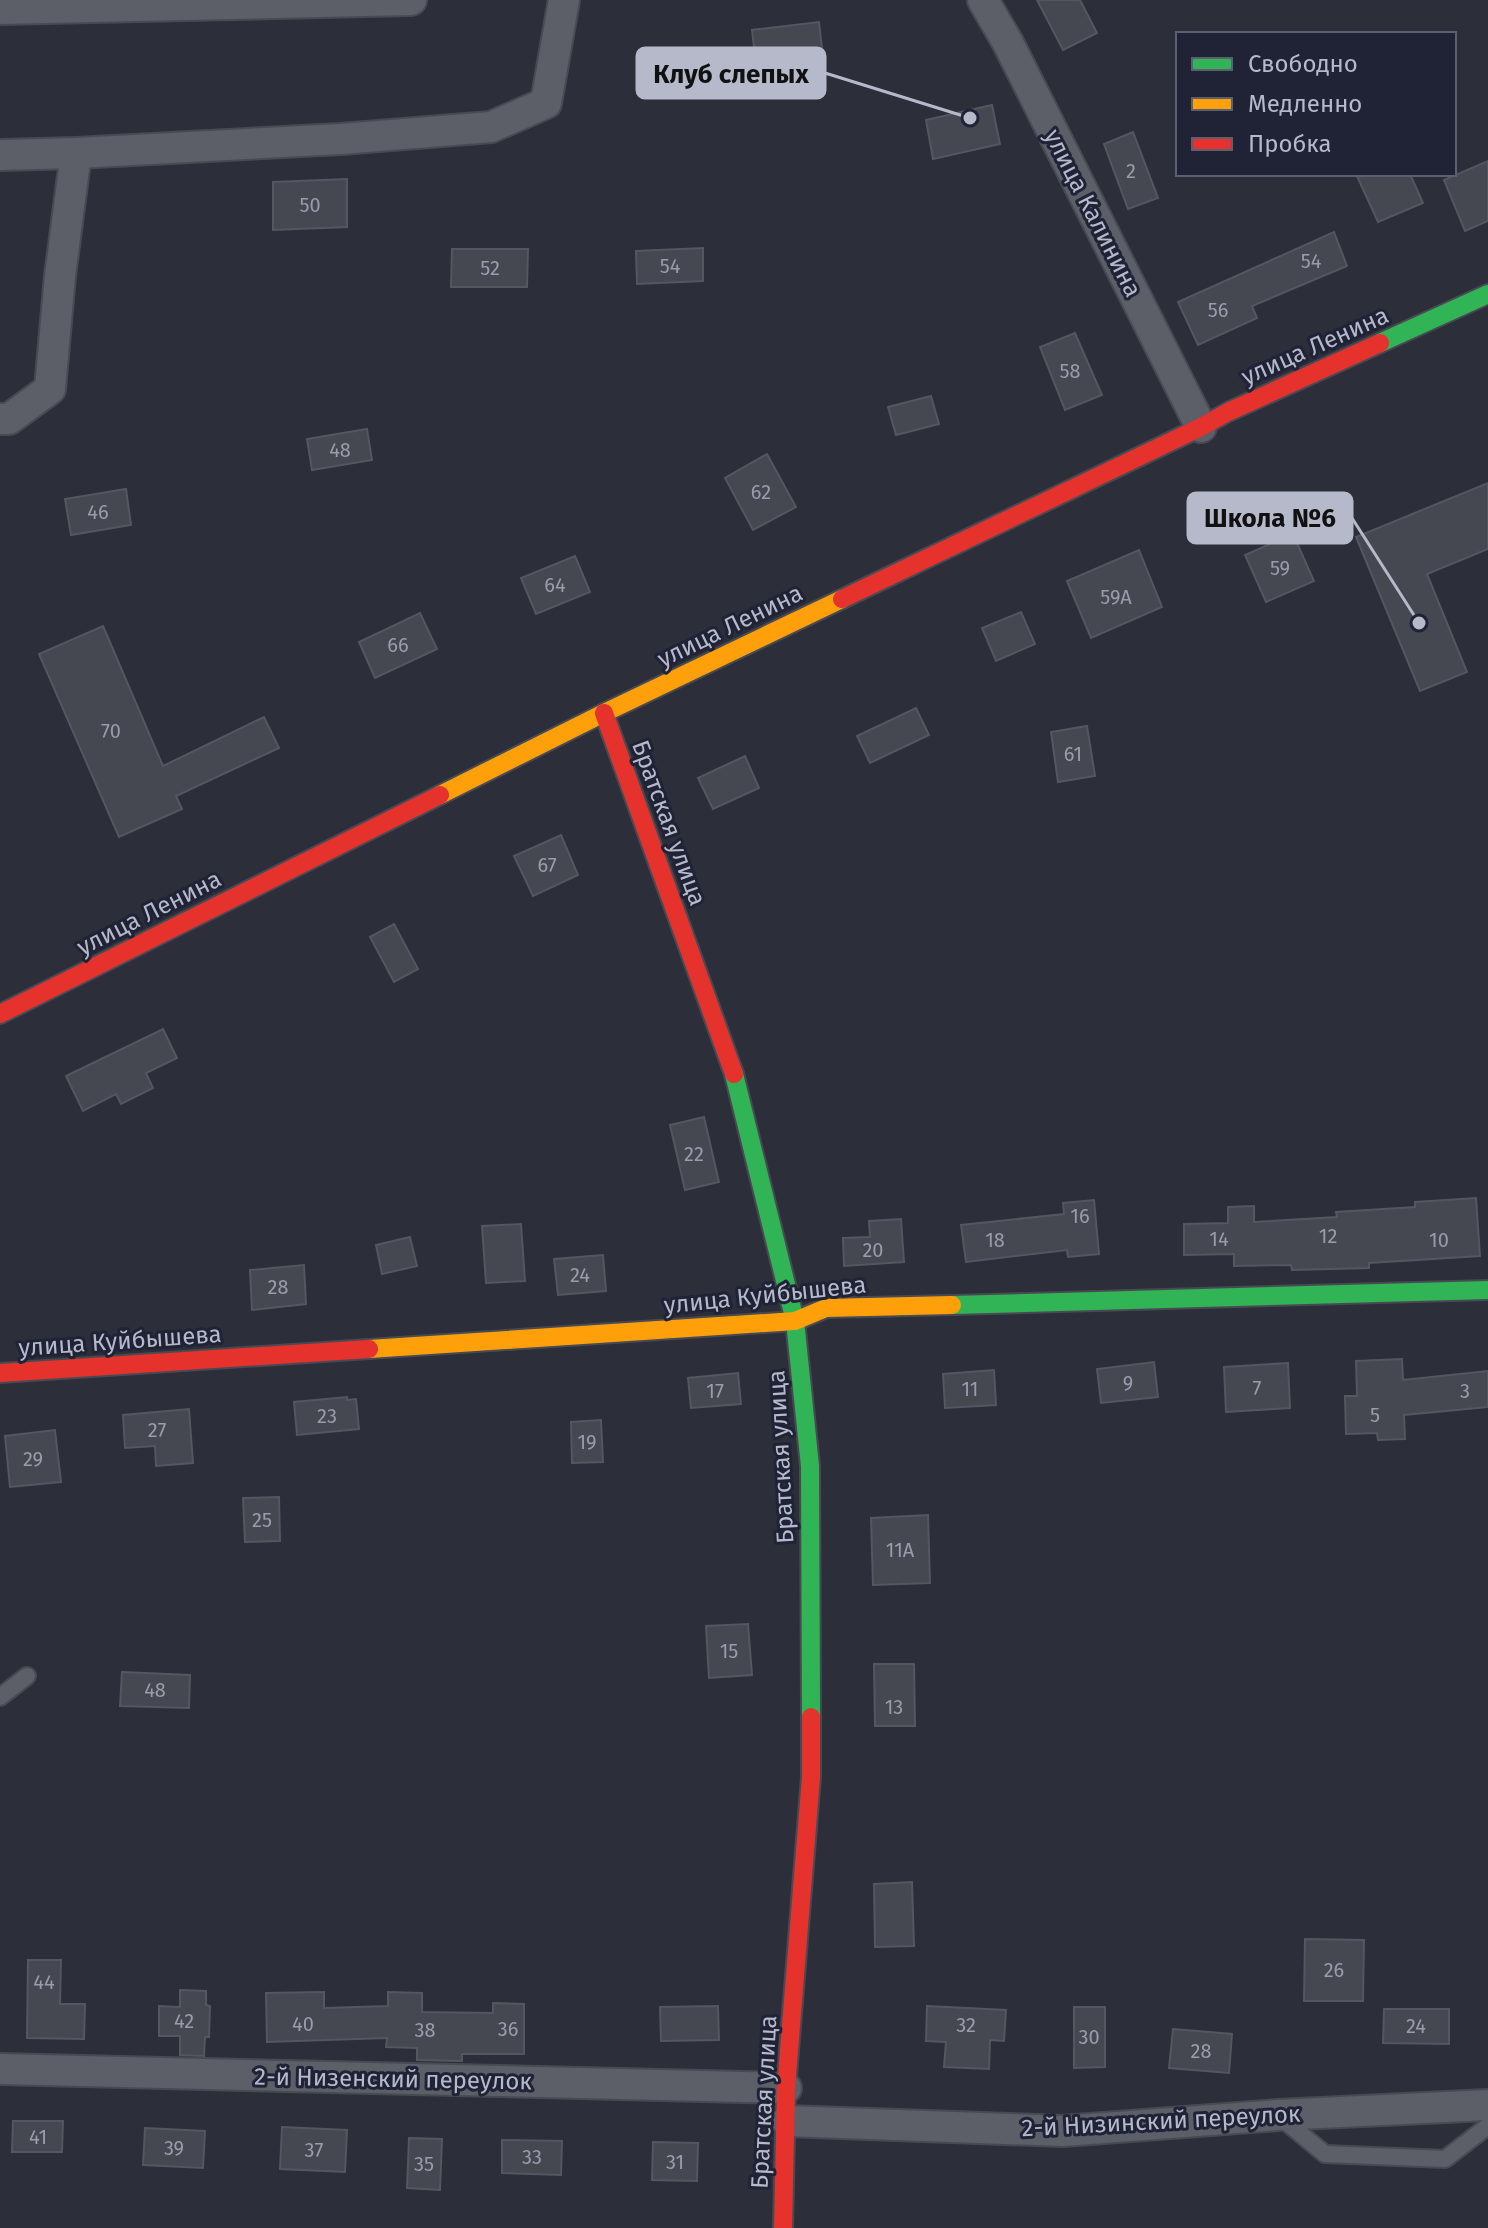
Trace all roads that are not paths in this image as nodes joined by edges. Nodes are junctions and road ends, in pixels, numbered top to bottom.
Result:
1 (411, 0) edge
2 (564, 0) edge
3 (983, 0) edge
4 (0, 9) edge
5 (76, 153) junction
6 (0, 155) edge
7 (1488, 294) edge
8 (0, 419) edge
9 (1201, 427) junction
10 (604, 713) junction
11 (0, 1014) edge
12 (1488, 1290) edge
13 (795, 1321) junction
14 (0, 1373) edge
15 (27, 1676) dead end
16 (0, 1697) edge
17 (0, 2069) edge
18 (786, 2088) junction
19 (1488, 2105) edge
20 (1278, 2115) junction
21 (787, 2121) junction
22 (1488, 2126) edge
23 (783, 2228) edge

1 - 4 street
2 - 5 street
3 - 9 street, улица Калинина
5 - 6 street
5 - 8 street
7 - 9 street, улица Ленина
9 - 10 street, улица Ленина
10 - 11 street, улица Ленина
10 - 13 street, Братская улица
12 - 13 street, улица Куйбышева
13 - 14 street, улица Куйбышева
13 - 18 street, Братская улица
15 - 16 lane
17 - 18 street, 2-й Низенский переулок
18 - 21 street, Братская улица
19 - 20 street, 2-й Низинский переулок
20 - 21 street, 2-й Низинский переулок
20 - 22 lane
21 - 23 street, Братская улица

